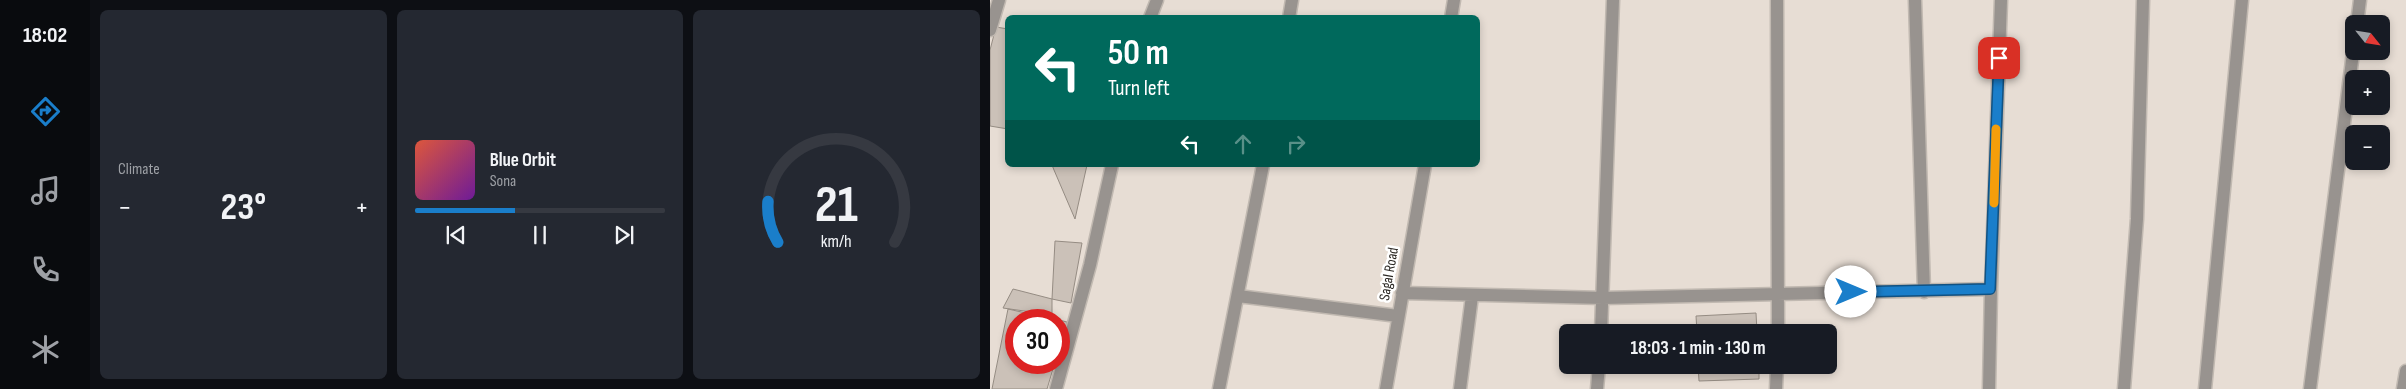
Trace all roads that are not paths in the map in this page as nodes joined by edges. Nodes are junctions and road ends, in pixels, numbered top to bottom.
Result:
1 (998, 0) edge
2 (1157, 0) edge
3 (1292, 0) edge
4 (1454, 0) edge
5 (1613, 0) edge
6 (1777, 0) edge
7 (1915, 0) edge
8 (2001, 0) edge
9 (2144, 0) edge
10 (2242, 0) edge
11 (2360, 0) edge
12 (1151, 15) edge
13 (1290, 15) edge
14 (1452, 15) edge
15 (2358, 15) edge
16 (990, 30) edge
17 (2352, 60) edge
18 (1112, 167) edge
19 (1263, 167) edge
20 (1425, 167) edge
21 (1990, 289) junction
22 (1924, 292) junction
23 (1402, 293) junction
24 (1778, 293) junction
25 (1238, 296) junction
26 (1472, 296) junction
27 (1603, 298) junction
28 (1398, 316) junction
29 (1601, 324) edge
30 (1778, 324) edge
31 (2406, 371) edge
32 (1598, 374) edge
33 (1777, 374) edge
34 (1056, 389) edge
35 (1219, 389) edge
36 (1386, 389) edge
37 (1460, 389) edge
38 (1597, 389) edge
39 (1776, 389) edge
40 (1989, 389) edge
41 (2124, 389) edge
42 (2206, 389) edge
43 (2310, 389) edge
44 (2403, 389) edge

1 - 16 street
2 - 12 street
3 - 13 street
4 - 14 street
5 - 27 street
6 - 24 street
7 - 22 street
8 - 21 street
9 - 41 street
10 - 42 street
11 - 15 street
17 - 43 street
18 - 34 street
19 - 25 street
20 - 23 street, Sagal Road
21 - 22 street
21 - 40 street
22 - 24 street
23 - 26 street
23 - 28 street, Sagal Road
24 - 27 street
24 - 30 street
25 - 28 street
25 - 35 street
26 - 27 street
26 - 37 street
27 - 29 street
28 - 36 street, Sagal Road
31 - 44 street
32 - 38 street
33 - 39 street

